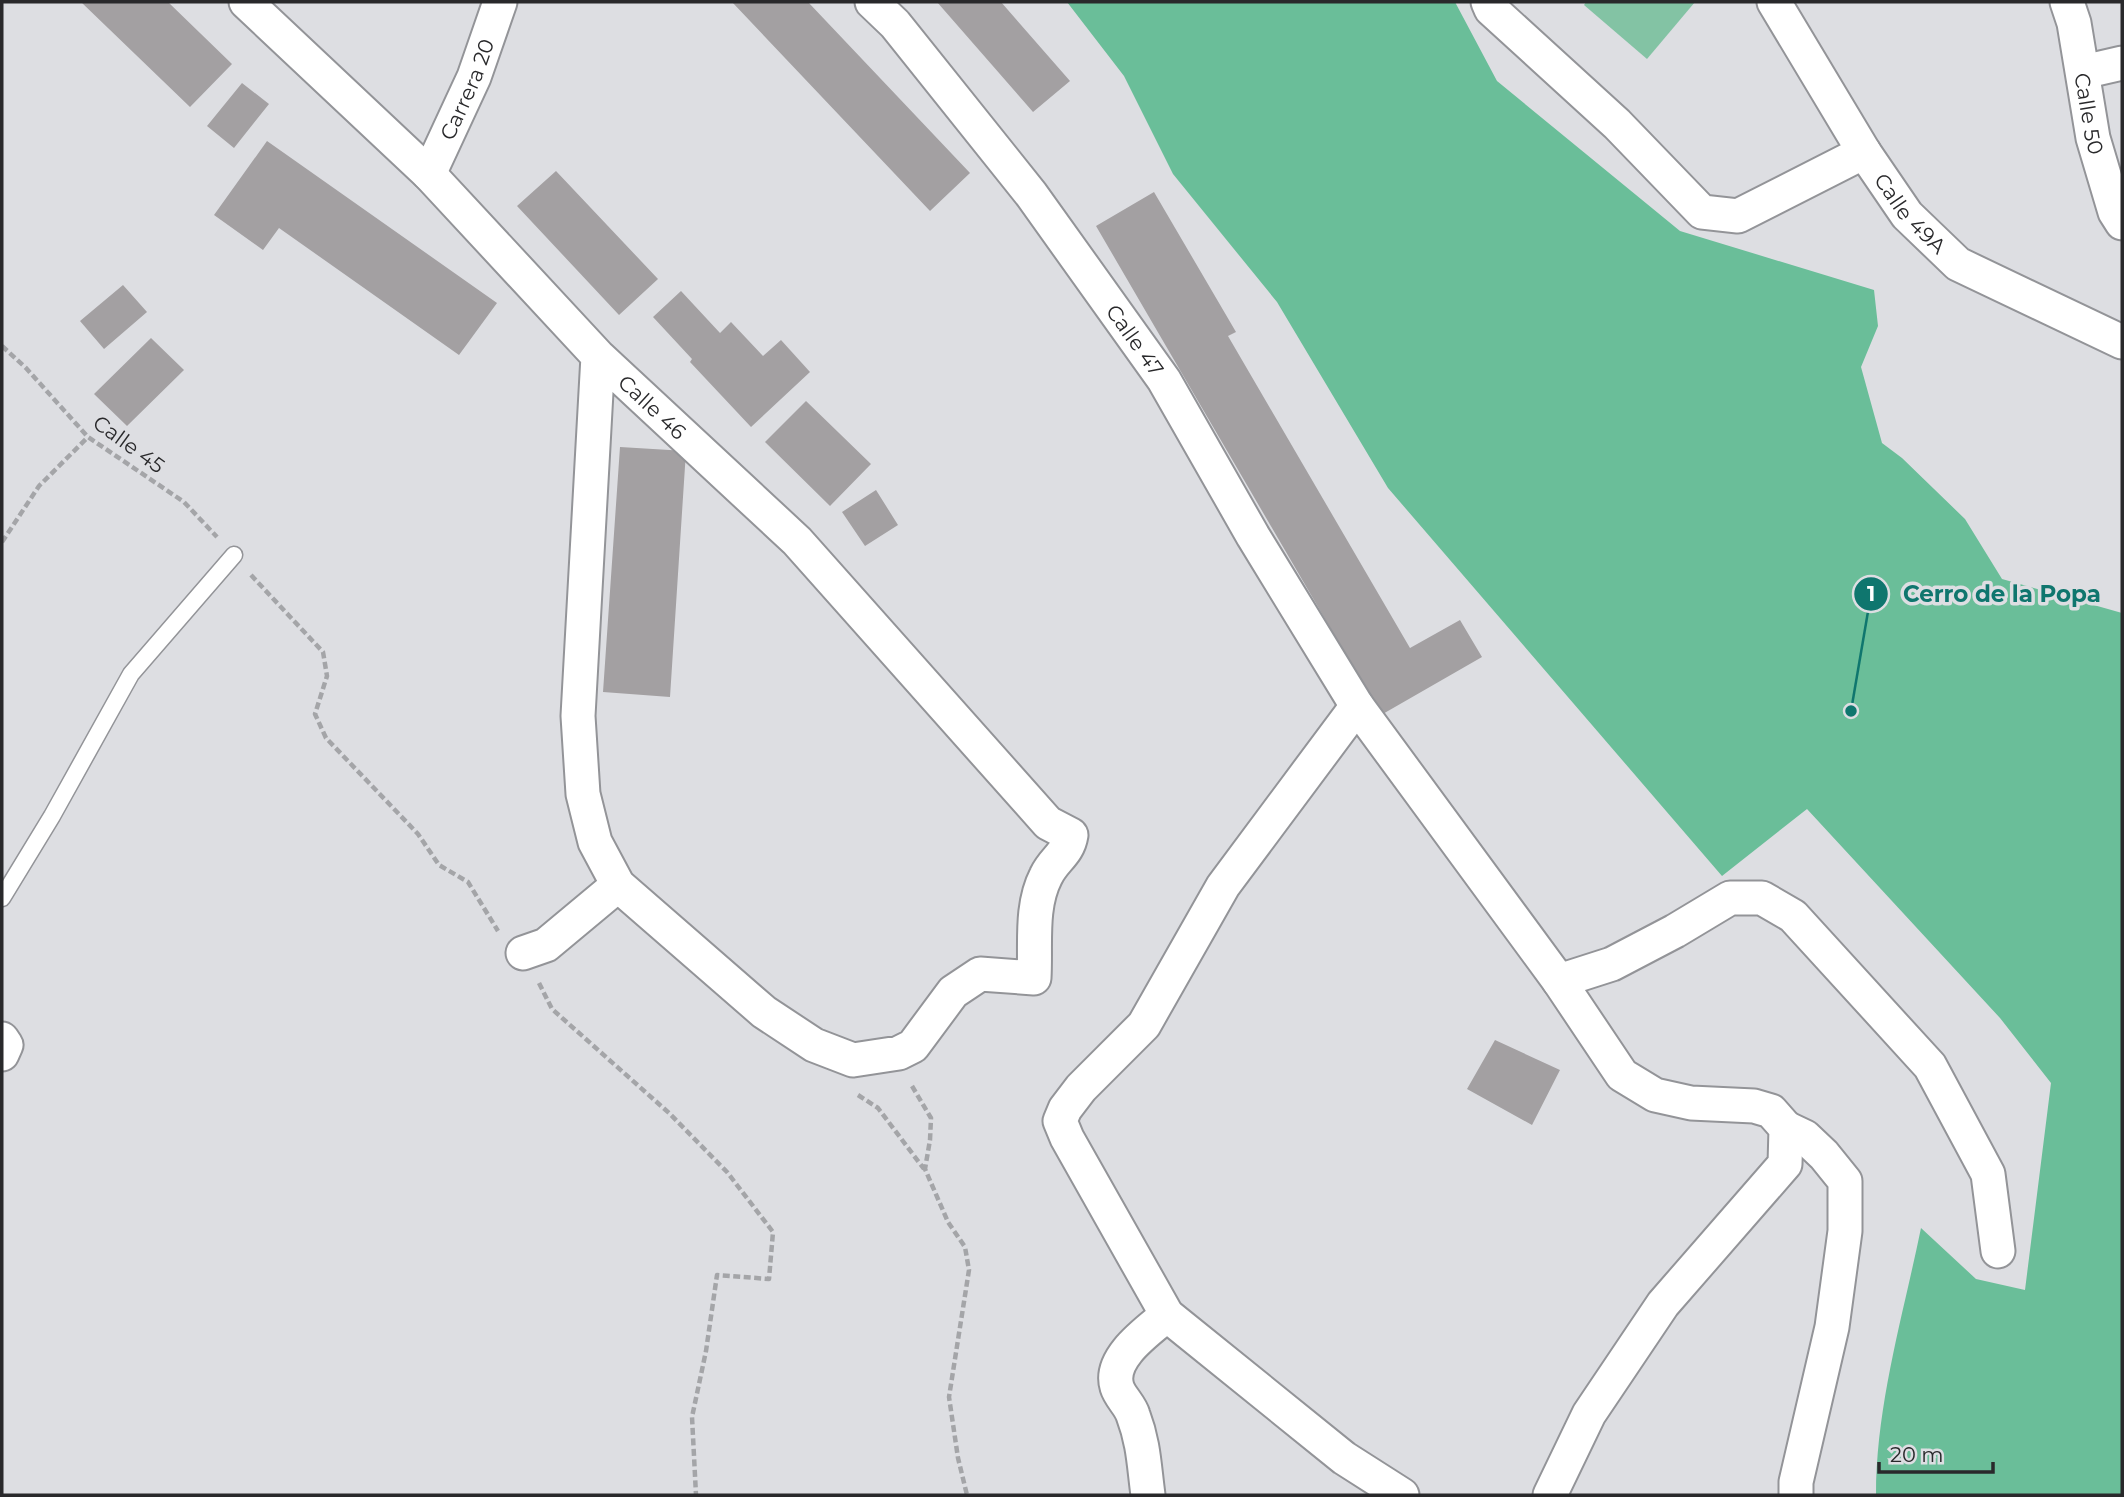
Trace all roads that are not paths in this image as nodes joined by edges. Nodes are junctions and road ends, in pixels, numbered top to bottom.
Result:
1 (246, 2) edge
2 (500, 2) edge
3 (872, 2) edge
4 (1488, 2) edge
5 (1774, 2) edge
6 (1808, 2) edge
7 (2067, 2) edge
8 (1797, 39) junction
9 (2122, 63) edge
10 (2083, 72) junction
11 (1864, 152) junction
12 (429, 174) junction
13 (2122, 223) edge
14 (2122, 342) edge
15 (598, 356) junction
16 (234, 555) road end
17 (1357, 706) junction
18 (618, 885) junction
19 (2, 898) edge
20 (523, 953) road end
21 (1559, 981) junction
22 (2, 1039) edge
23 (2, 1054) edge
24 (1786, 1128) junction
25 (1998, 1251) dead end
26 (1167, 1315) junction
27 (1148, 1495) edge
28 (1402, 1495) edge
29 (1550, 1495) edge
30 (1796, 1495) edge

1 - 12 street, Calle 46
2 - 12 street, Carrera 20
3 - 17 street, Calle 47
4 - 11 street
5 - 8 street, Calle 49A
6 - 8 street
7 - 10 street, Calle 50
8 - 11 street, Calle 49A
9 - 10 street
10 - 13 street, Calle 50
11 - 14 street, Calle 49A
12 - 15 street, Calle 46
15 - 18 street
15 - 18 street, Calle 46
16 - 19 lane
17 - 21 street, Calle 47
17 - 26 street
18 - 20 street
21 - 24 street, Calle 47
21 - 25 street
22 - 23 street
24 - 29 street
24 - 30 street, Calle 47
26 - 27 street
26 - 28 street

